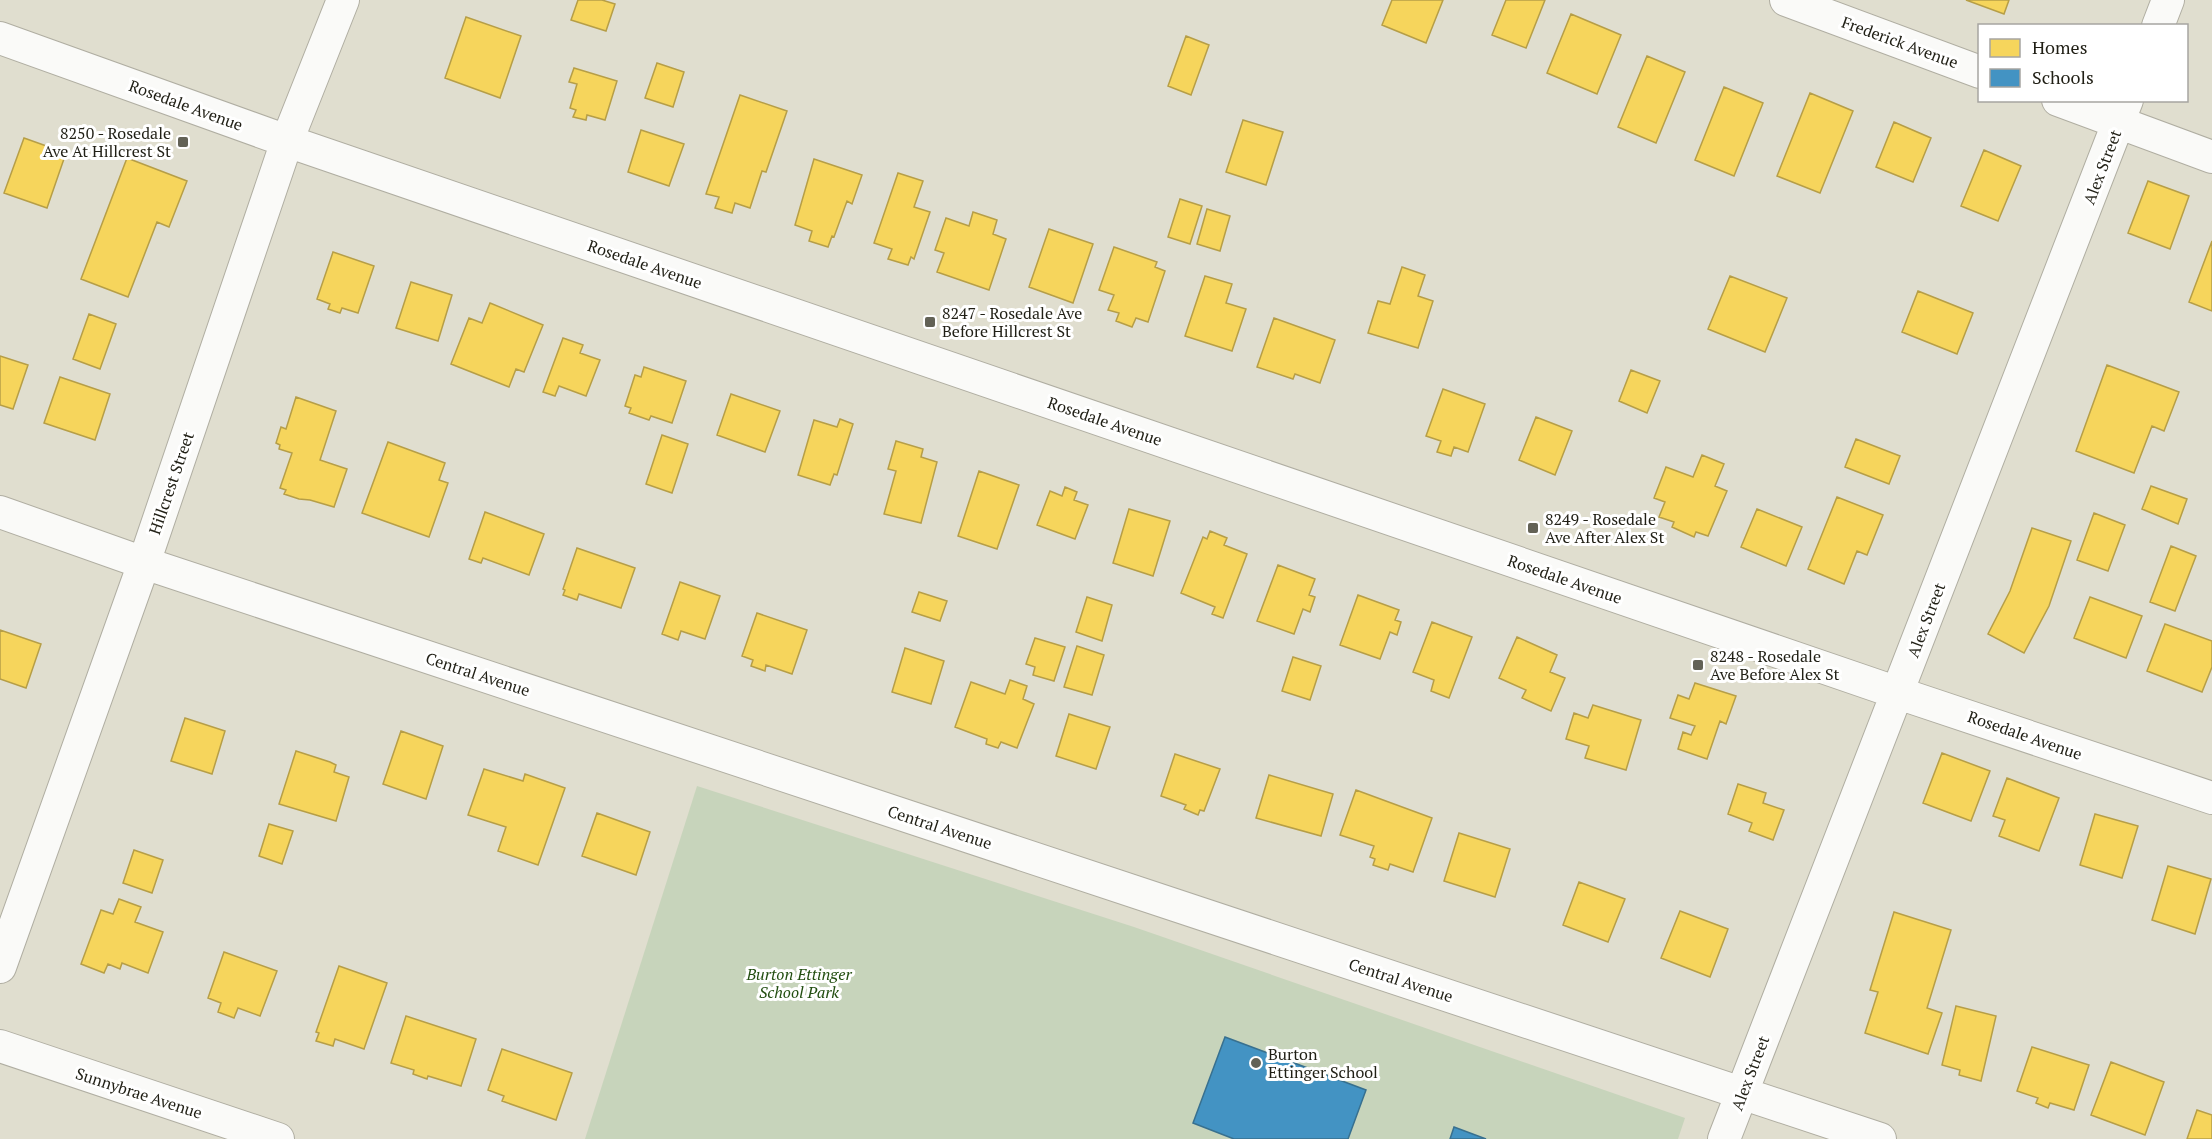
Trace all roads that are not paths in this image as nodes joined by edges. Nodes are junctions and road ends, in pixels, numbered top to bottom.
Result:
1 (343, 0) edge
2 (1786, 0) edge
3 (2168, 0) edge
4 (2159, 24) edge
5 (0, 38) edge
6 (1978, 71) edge
7 (2069, 102) edge
8 (2123, 112) edge
9 (287, 141) junction
10 (2212, 157) edge
11 (0, 512) edge
12 (144, 563) junction
13 (1898, 693) junction
14 (2212, 798) edge
15 (0, 967) edge
16 (0, 1047) edge
17 (1742, 1092) junction
18 (278, 1139) edge
19 (1724, 1139) edge
20 (1880, 1139) edge

1 - 9 street, Hillcrest Street
2 - 6 street, Frederick Avenue
3 - 4 street
5 - 9 street, Rosedale Avenue
7 - 8 street
8 - 10 street
8 - 13 street, Alex Street
9 - 12 street, Hillcrest Street
9 - 13 street, Rosedale Avenue
11 - 12 street, Central Avenue
12 - 15 street, Hillcrest Street
12 - 17 street, Central Avenue
13 - 14 street, Rosedale Avenue
13 - 17 street, Alex Street
16 - 18 street, Sunnybrae Avenue
17 - 19 street, Alex Street
17 - 20 street, Central Avenue

